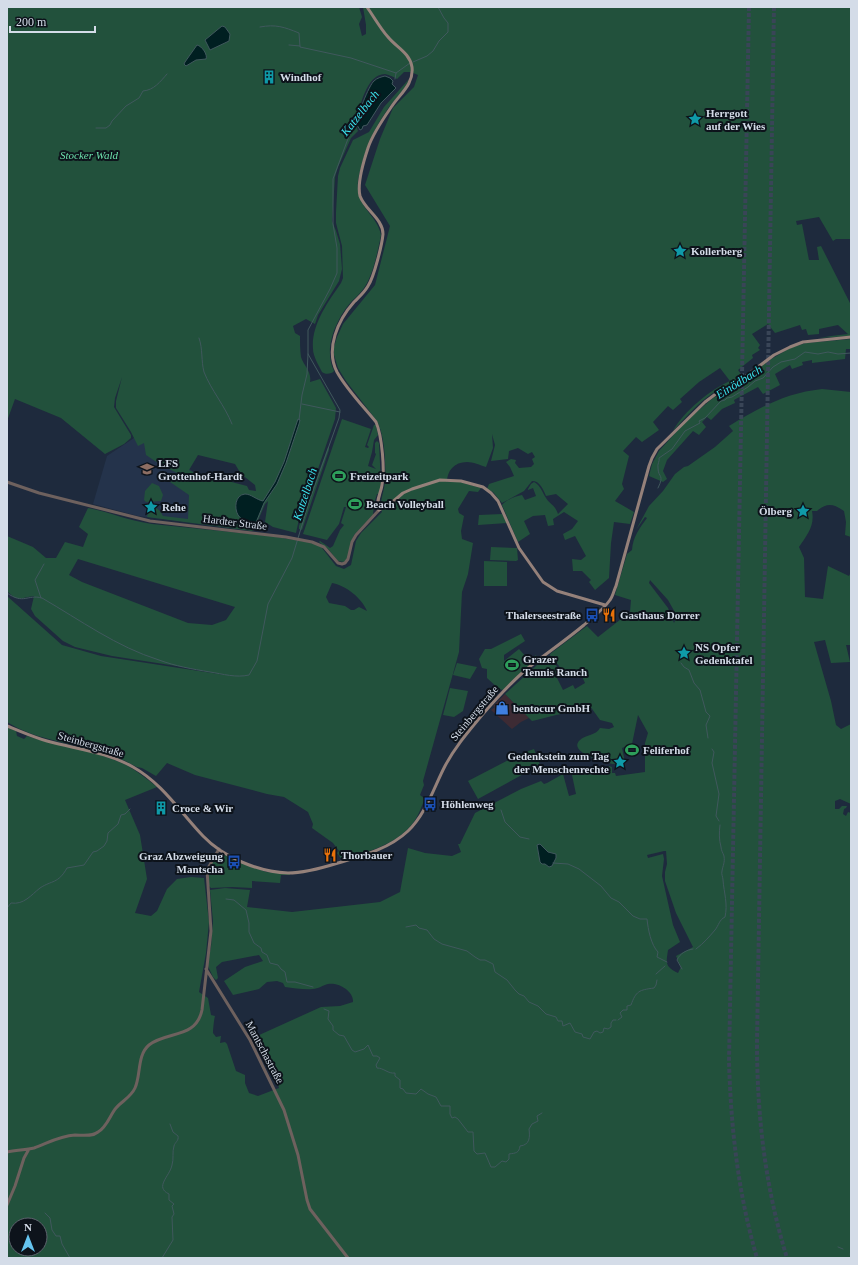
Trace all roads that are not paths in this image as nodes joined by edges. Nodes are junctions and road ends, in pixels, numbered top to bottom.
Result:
1 (367, 7) edge
2 (851, 337) edge
3 (7, 482) edge
4 (379, 510) junction
5 (606, 606) junction
6 (7, 726) edge
7 (219, 849) junction
8 (206, 969) junction
9 (29, 1149) junction
10 (7, 1152) edge
11 (7, 1205) edge
12 (348, 1258) edge

1 - 4 main road
2 - 5 main road, Steinbergstraße
3 - 4 street, Hardter Straße
4 - 5 main road
5 - 7 main road, Steinbergstraße
6 - 7 main road, Steinbergstraße
7 - 8 street
8 - 9 street
8 - 12 street, Mantschastraße
9 - 10 street
9 - 11 street

